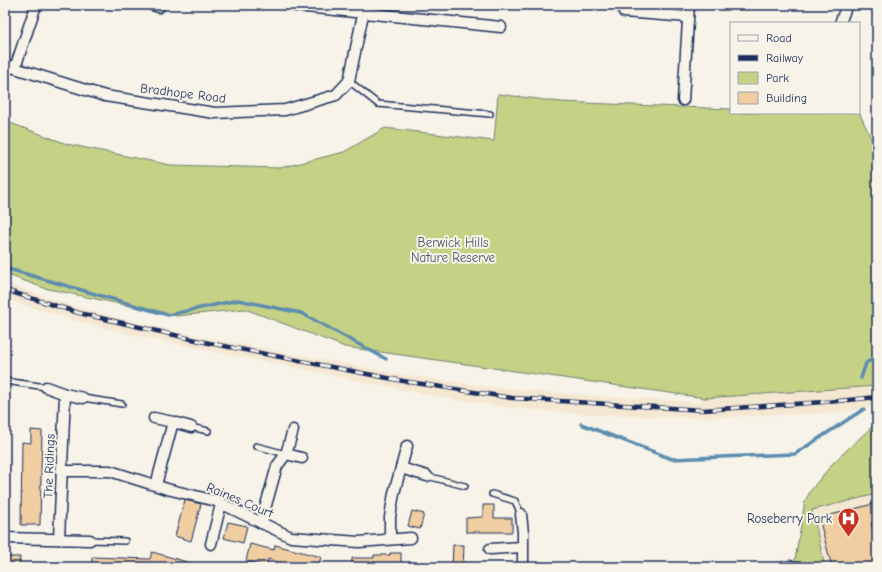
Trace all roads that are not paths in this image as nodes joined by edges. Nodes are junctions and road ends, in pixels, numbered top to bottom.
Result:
1 (36, 5) edge
2 (689, 5) edge
3 (847, 5) edge
4 (296, 6) dead end
5 (365, 9) edge
6 (624, 12) dead end
7 (688, 17) junction
8 (840, 22) edge
9 (501, 27) dead end
10 (5, 64) edge
11 (15, 68) junction
12 (348, 81) junction
13 (683, 100) dead end
14 (490, 114) dead end
15 (5, 381) edge
16 (46, 387) joint
17 (65, 394) junction
18 (83, 398) joint
19 (122, 404) dead end
20 (154, 418) dead end
21 (173, 422) junction
22 (191, 427) joint
23 (293, 430) dead end
24 (208, 431) dead end
25 (256, 446) dead end
26 (407, 446) dead end
27 (286, 454) junction
28 (302, 458) dead end
29 (401, 468) junction
30 (61, 471) junction
31 (427, 476) joint
32 (156, 485) junction
33 (465, 486) dead end
34 (492, 494) dead end
35 (221, 504) junction
36 (521, 514) joint
37 (261, 522) junction
38 (5, 538) edge
39 (411, 538) dead end
40 (59, 539) junction
41 (390, 539) junction
42 (90, 540) joint
43 (125, 541) dead end
44 (211, 544) dead end
45 (522, 548) junction
46 (490, 549) dead end
47 (523, 567) edge

1 - 11 street
2 - 7 street
3 - 8 street
4 - 5 street
5 - 9 street
5 - 12 street, Bradhope Road
6 - 7 street
7 - 13 street
10 - 11 street, Bradhope Road
11 - 12 street, Bradhope Road
12 - 14 lane
15 - 16 lane
16 - 17 street
17 - 18 street
17 - 30 street, The Ridings
18 - 19 lane
20 - 21 street
21 - 22 street
21 - 32 street
22 - 24 lane
23 - 27 street
25 - 27 lane
26 - 29 street
27 - 28 street
27 - 37 street
29 - 31 street
29 - 41 street
30 - 32 street, Raines Court
30 - 40 street, The Ridings
31 - 33 lane
32 - 35 street, Raines Court
34 - 36 lane
35 - 37 street, Raines Court
35 - 44 street
36 - 45 street
37 - 41 street, Raines Court
38 - 40 street
39 - 41 street, Raines Court
40 - 42 street
42 - 43 lane
45 - 46 street
45 - 47 street

